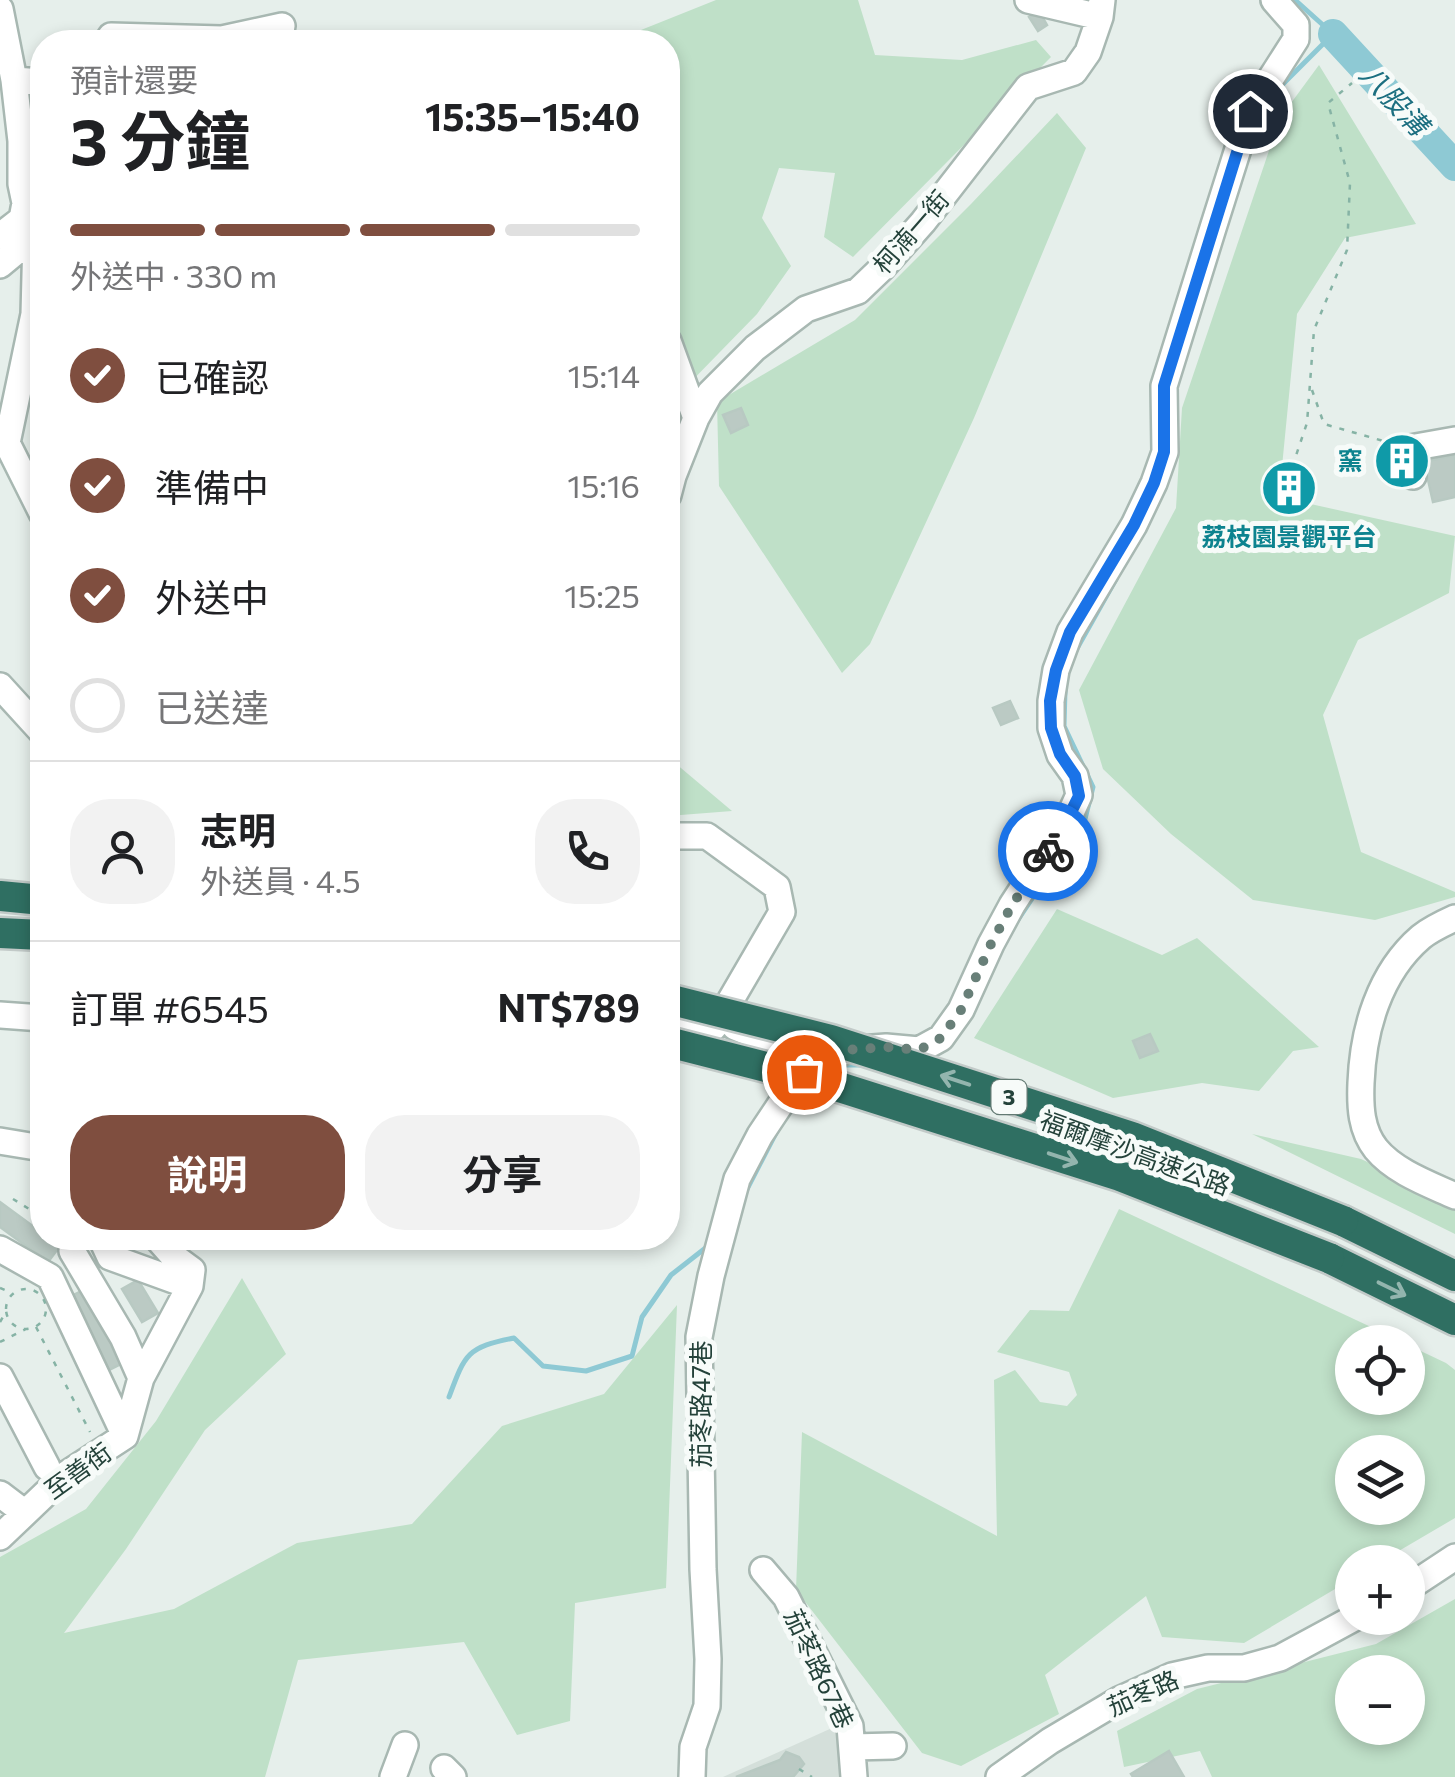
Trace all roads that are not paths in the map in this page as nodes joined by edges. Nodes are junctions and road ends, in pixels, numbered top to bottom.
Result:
1 (1028, 0) edge
2 (1274, 0) edge
3 (1101, 8) edge
4 (0, 9) edge
5 (282, 26) dead end
6 (264, 30) edge
7 (14, 80) junction
8 (30, 81) edge
9 (0, 236) edge
10 (30, 241) edge
11 (0, 265) edge
12 (30, 332) edge
13 (680, 373) edge
14 (696, 418) junction
15 (1455, 440) edge
16 (680, 442) edge
17 (1413, 476) dead end
18 (30, 490) edge
19 (0, 686) edge
20 (30, 719) edge
21 (680, 836) edge
22 (0, 896) edge
23 (30, 899) edge
24 (1455, 918) edge
25 (0, 932) edge
26 (30, 934) edge
27 (680, 1002) edge
28 (0, 1015) edge
29 (30, 1017) edge
30 (719, 1020) junction
31 (680, 1022) edge
32 (680, 1045) edge
33 (823, 1063) junction
34 (0, 1141) edge
35 (30, 1147) edge
36 (30, 1152) edge
37 (0, 1156) edge
38 (1455, 1196) edge
39 (0, 1248) edge
40 (107, 1250) edge
41 (168, 1250) edge
42 (72, 1251) dead end
43 (1455, 1276) edge
44 (190, 1286) junction
45 (1455, 1320) edge
46 (0, 1377) edge
47 (141, 1378) junction
48 (126, 1436) junction
49 (47, 1467) dead end
50 (0, 1494) edge
51 (25, 1513) junction
52 (0, 1538) edge
53 (1455, 1557) edge
54 (763, 1570) dead end
55 (1425, 1577) edge
56 (1335, 1628) edge
57 (405, 1745) dead end
58 (893, 1746) dead end
59 (852, 1747) junction
60 (393, 1777) edge
61 (692, 1777) edge
62 (854, 1777) edge
63 (998, 1777) edge

1 - 3 street
2 - 33 street
3 - 14 street, 柯湳一街
4 - 7 street
5 - 6 street
7 - 8 street
7 - 9 street
10 - 11 street
12 - 18 street
13 - 14 street
14 - 16 street, 柯湳一街
15 - 17 street
19 - 20 street
21 - 30 street
22 - 23 highway
24 - 38 street
25 - 26 highway
43 -> 27 highway, 福爾摩沙高速公路 / 3, bridge
28 - 29 street
30 - 31 street
30 - 33 street
32 -> 45 highway, 福爾摩沙高速公路 / 3, bridge
33 - 61 street, 茄苳路47巷
34 - 35 street
36 - 37 street
39 - 48 street
40 - 44 street
41 - 44 street
42 - 47 street
44 - 47 street, 至善街
46 - 49 street
47 - 48 street, 至善街
48 - 51 street, 至善街
50 - 51 street
51 - 52 street, 至善街
53 - 55 street
54 - 59 street, 茄苳路67巷
56 - 63 street, 茄苳路
57 - 60 street
58 - 59 street
59 - 62 street, 茄苳路67巷

